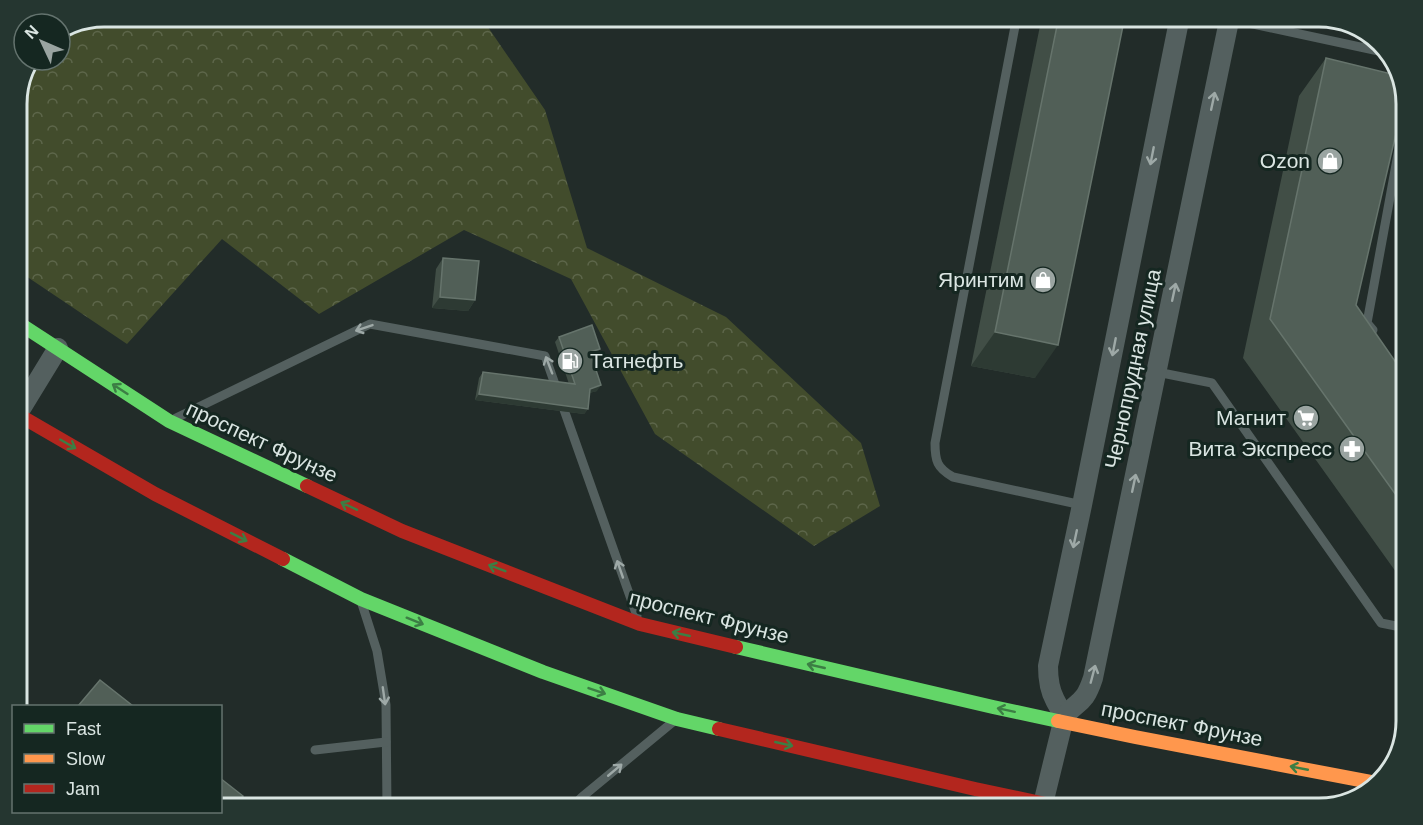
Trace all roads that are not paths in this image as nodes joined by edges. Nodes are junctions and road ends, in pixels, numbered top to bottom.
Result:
1 (1015, 27) edge
2 (1175, 27) edge
3 (1228, 27) edge
4 (1271, 27) edge
5 (1373, 50) edge
6 (1396, 164) edge
7 (27, 328) edge
8 (1380, 342) edge
9 (58, 348) junction
10 (1157, 372) junction
11 (27, 399) edge
12 (27, 421) edge
13 (169, 421) junction
14 (1082, 505) junction
15 (361, 599) junction
16 (640, 624) junction
17 (1396, 626) edge
18 (677, 719) junction
19 (1063, 722) junction
20 (386, 742) junction
21 (315, 750) dead end
22 (1367, 781) edge
23 (387, 798) edge
24 (582, 798) edge
25 (1009, 798) edge
26 (1045, 798) edge

1 - 14 lane
2 -> 14 street, Чернопрудная улица
10 -> 3 street, Чернопрудная улица
4 - 5 lane
6 - 8 lane
7 - 9 main road, проспект Фрунзе
9 - 11 street
13 -> 9 main road, проспект Фрунзе
10 - 17 lane
19 -> 10 street, Чернопрудная улица
12 -> 15 main road
16 -> 13 main road, проспект Фрунзе
16 -> 13 lane
14 -> 19 street, Чернопрудная улица
15 -> 18 main road
15 -> 20 lane
19 -> 16 main road, проспект Фрунзе
24 -> 18 lane
18 -> 25 main road
22 -> 19 main road, проспект Фрунзе
19 - 26 street, Чернопрудная улица
20 - 21 lane
20 - 23 lane

